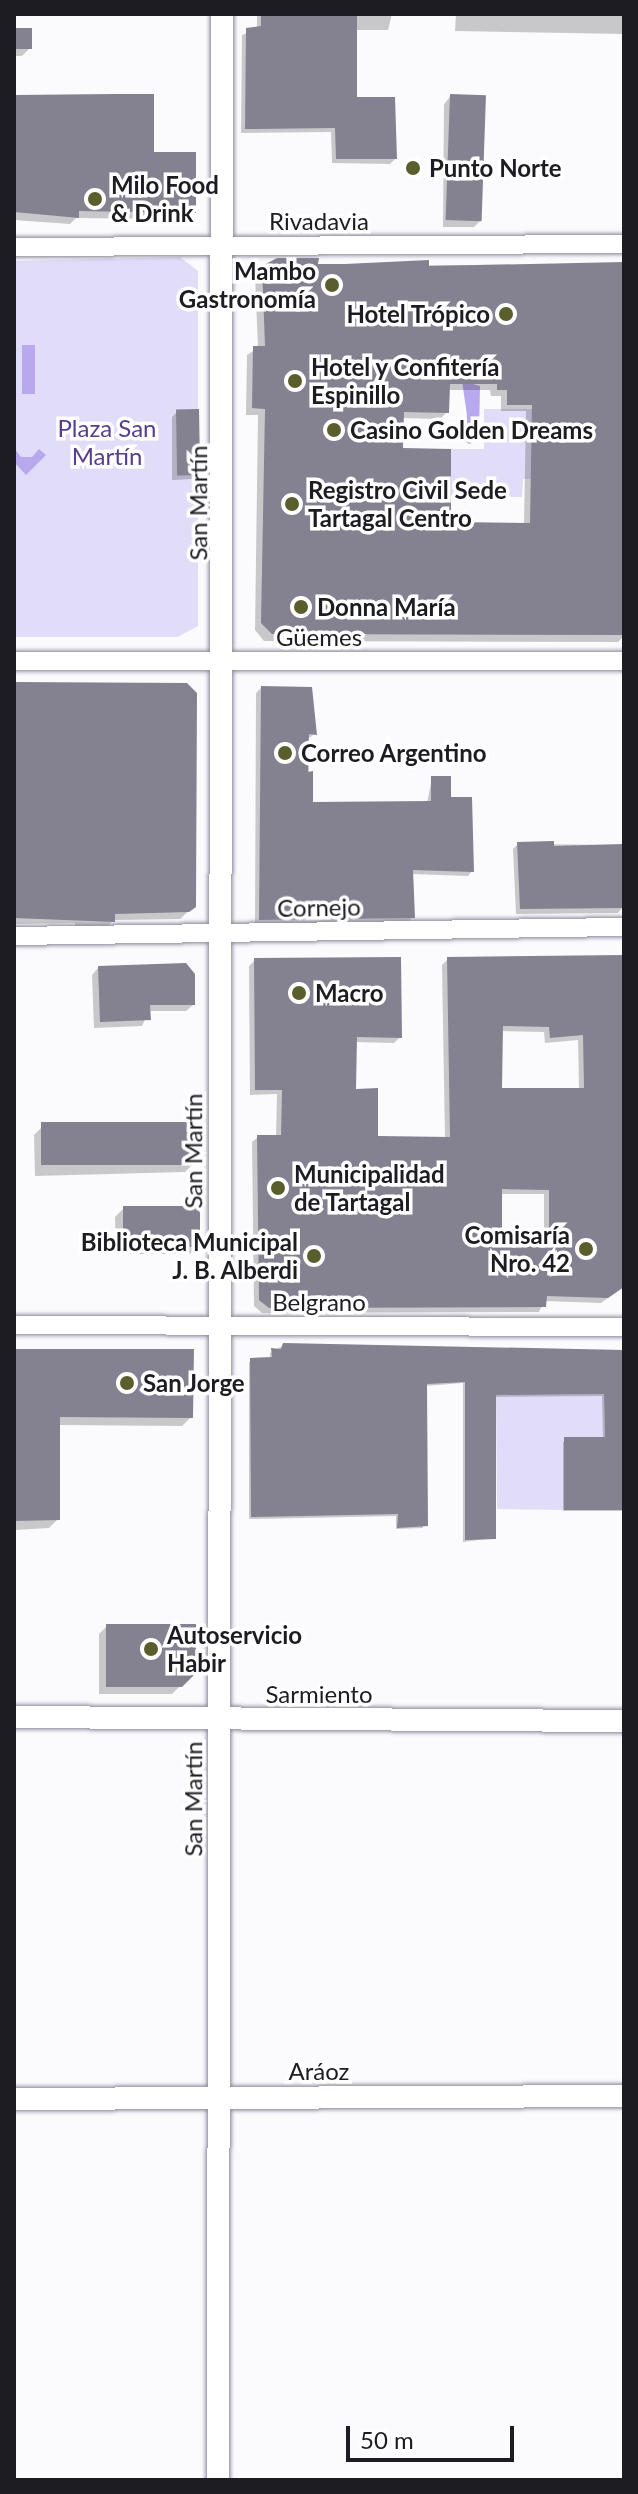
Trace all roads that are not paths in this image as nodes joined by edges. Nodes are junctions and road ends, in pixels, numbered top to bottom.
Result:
1 (222, 14) edge
2 (624, 244) edge
3 (223, 245) junction
4 (14, 247) edge
5 (14, 661) edge
6 (224, 661) junction
7 (624, 661) edge
8 (624, 927) edge
9 (219, 932) junction
10 (14, 936) edge
11 (14, 1325) edge
12 (219, 1326) junction
13 (624, 1327) edge
14 (14, 1717) edge
15 (219, 1720) junction
16 (624, 1721) edge
17 (624, 2096) edge
18 (218, 2097) junction
19 (14, 2099) edge
20 (218, 2480) edge

1 - 3 street, San Martín
2 - 3 street, Rivadavia
3 - 4 street, Rivadavia
3 - 6 street, San Martín
5 - 6 street, Güemes
6 - 7 street, Güemes
6 - 9 street, San Martín
8 - 9 street, Cornejo
9 - 10 street, Cornejo
9 - 12 street, San Martín
11 - 12 street, Belgrano
12 - 13 street, Belgrano
12 - 15 street, San Martín
14 - 15 street, Sarmiento
15 - 16 street, Sarmiento
15 - 18 street, San Martín
17 - 18 street, Aráoz
18 - 19 street, Aráoz
18 - 20 street, San Martín

